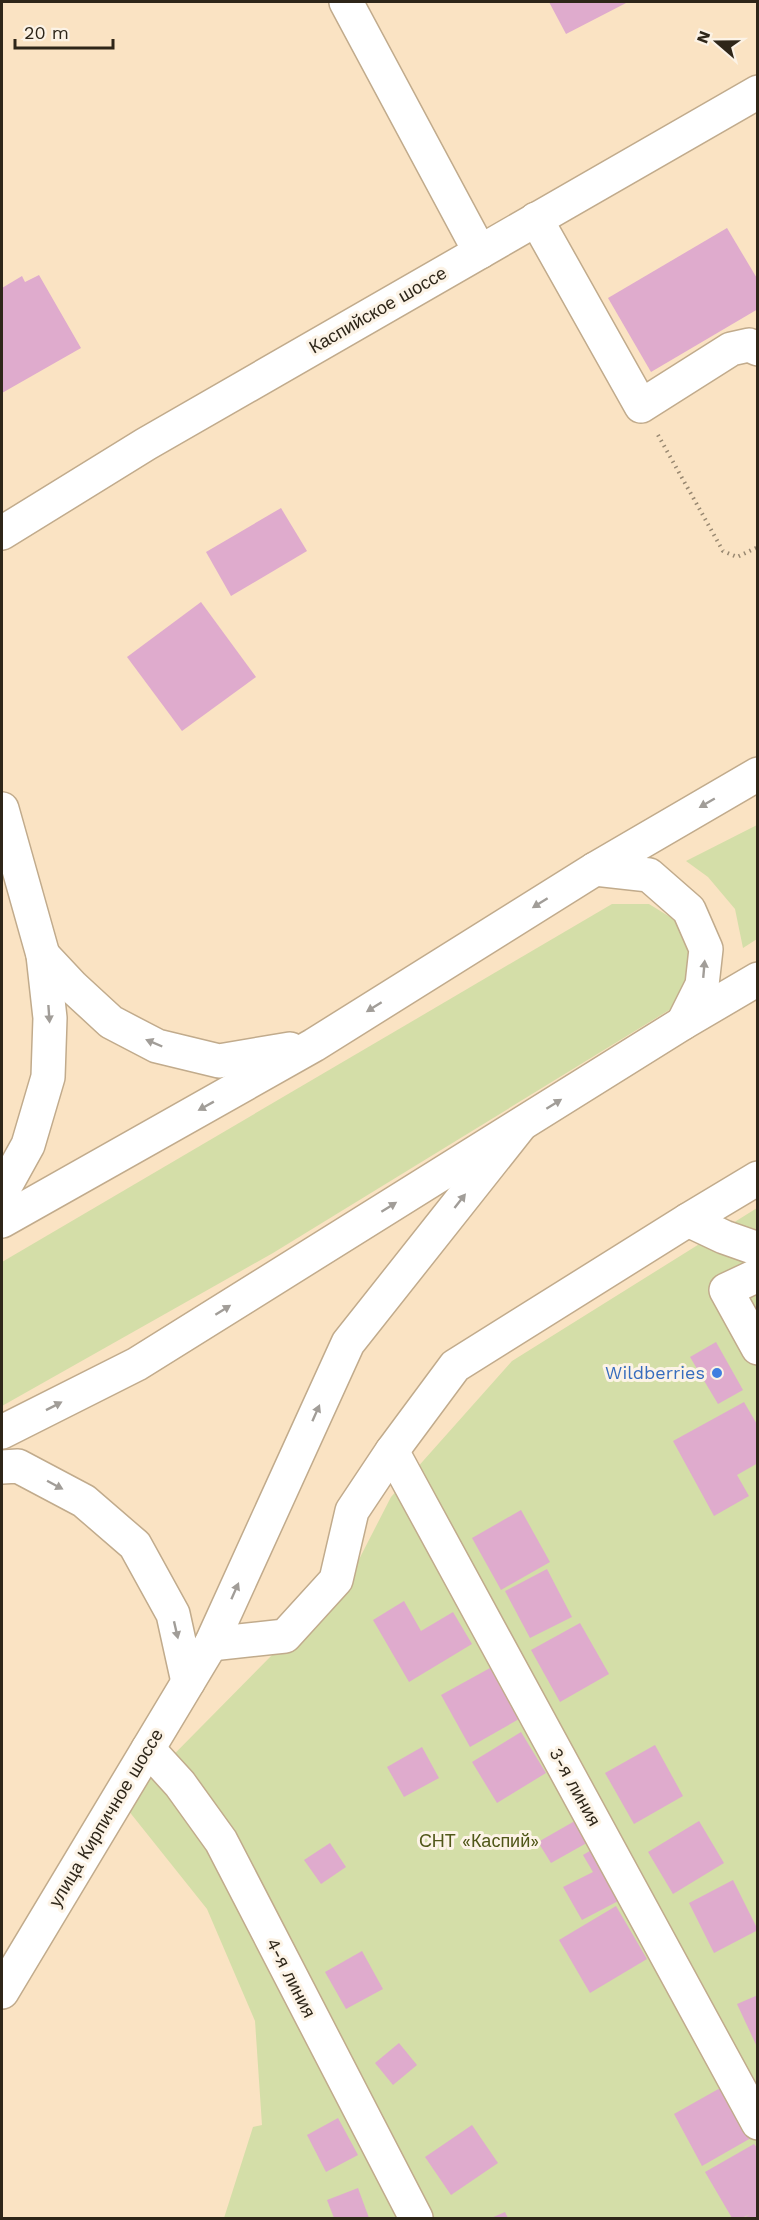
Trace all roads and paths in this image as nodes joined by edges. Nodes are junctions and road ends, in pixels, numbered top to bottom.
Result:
1 (346, 2) edge
2 (758, 92) edge
3 (536, 219) junction
4 (480, 252) junction
5 (758, 349) edge
6 (641, 406) junction
7 (2, 533) edge
8 (758, 547) edge
9 (758, 774) edge
10 (2, 809) edge
11 (595, 869) junction
12 (43, 955) junction
13 (758, 979) edge
14 (683, 1023) junction
15 (314, 1045) junction
16 (522, 1124) junction
17 (758, 1178) edge
18 (2, 1192) edge
19 (687, 1220) junction
20 (2, 1221) edge
21 (758, 1249) edge
22 (758, 1275) edge
23 (758, 1348) edge
24 (2, 1432) edge
25 (392, 1451) junction
26 (2, 1467) edge
27 (211, 1644) junction
28 (188, 1682) junction
29 (148, 1749) junction
30 (2, 1992) edge
31 (758, 2123) edge
32 (416, 2218) edge

1 - 4 main road
2 - 3 main road, Каспийское шоссе
3 - 4 main road, Каспийское шоссе
3 - 6 main road
4 - 7 main road, Каспийское шоссе
5 - 6 main road
6 - 8 path
9 -> 11 main road
10 - 12 main road
14 -> 11 main road
11 -> 15 main road
15 -> 12 main road
12 -> 18 main road
13 - 14 main road
16 -> 14 main road
15 -> 20 main road
24 -> 16 main road
27 -> 16 main road, улица Кирпичное шоссе
17 - 19 main road
19 - 21 main road
19 - 25 main road
22 - 23 main road
25 - 27 main road
25 - 31 main road, 3-я линия
26 -> 28 main road
27 - 28 main road, улица Кирпичное шоссе
28 - 29 main road, улица Кирпичное шоссе
29 - 30 main road, улица Кирпичное шоссе
29 - 32 main road, 4-я линия

